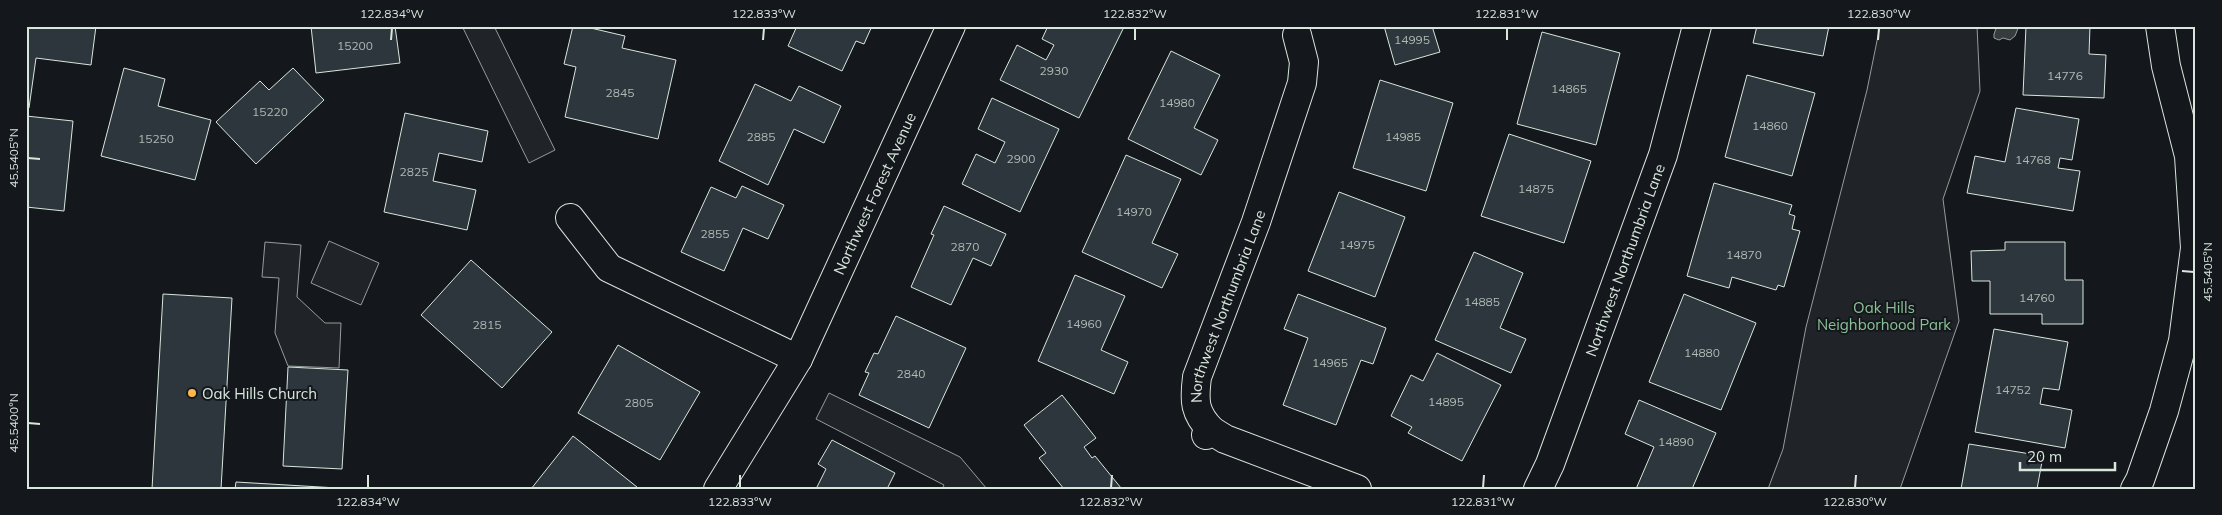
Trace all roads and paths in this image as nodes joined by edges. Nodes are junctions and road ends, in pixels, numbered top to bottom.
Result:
1 (951, 26) edge
2 (1697, 26) edge
3 (2160, 26) edge
4 (1296, 31) edge
5 (570, 218) dead end
6 (798, 359) junction
7 (718, 489) edge
8 (1357, 489) edge
9 (1538, 489) edge
10 (2135, 489) edge

1 - 6 street, Northwest Forest Avenue
2 - 9 street, Northwest Northumbria Lane
3 - 10 street
4 - 8 street, Northwest Northumbria Lane
5 - 6 street
6 - 7 street, Northwest Forest Avenue

